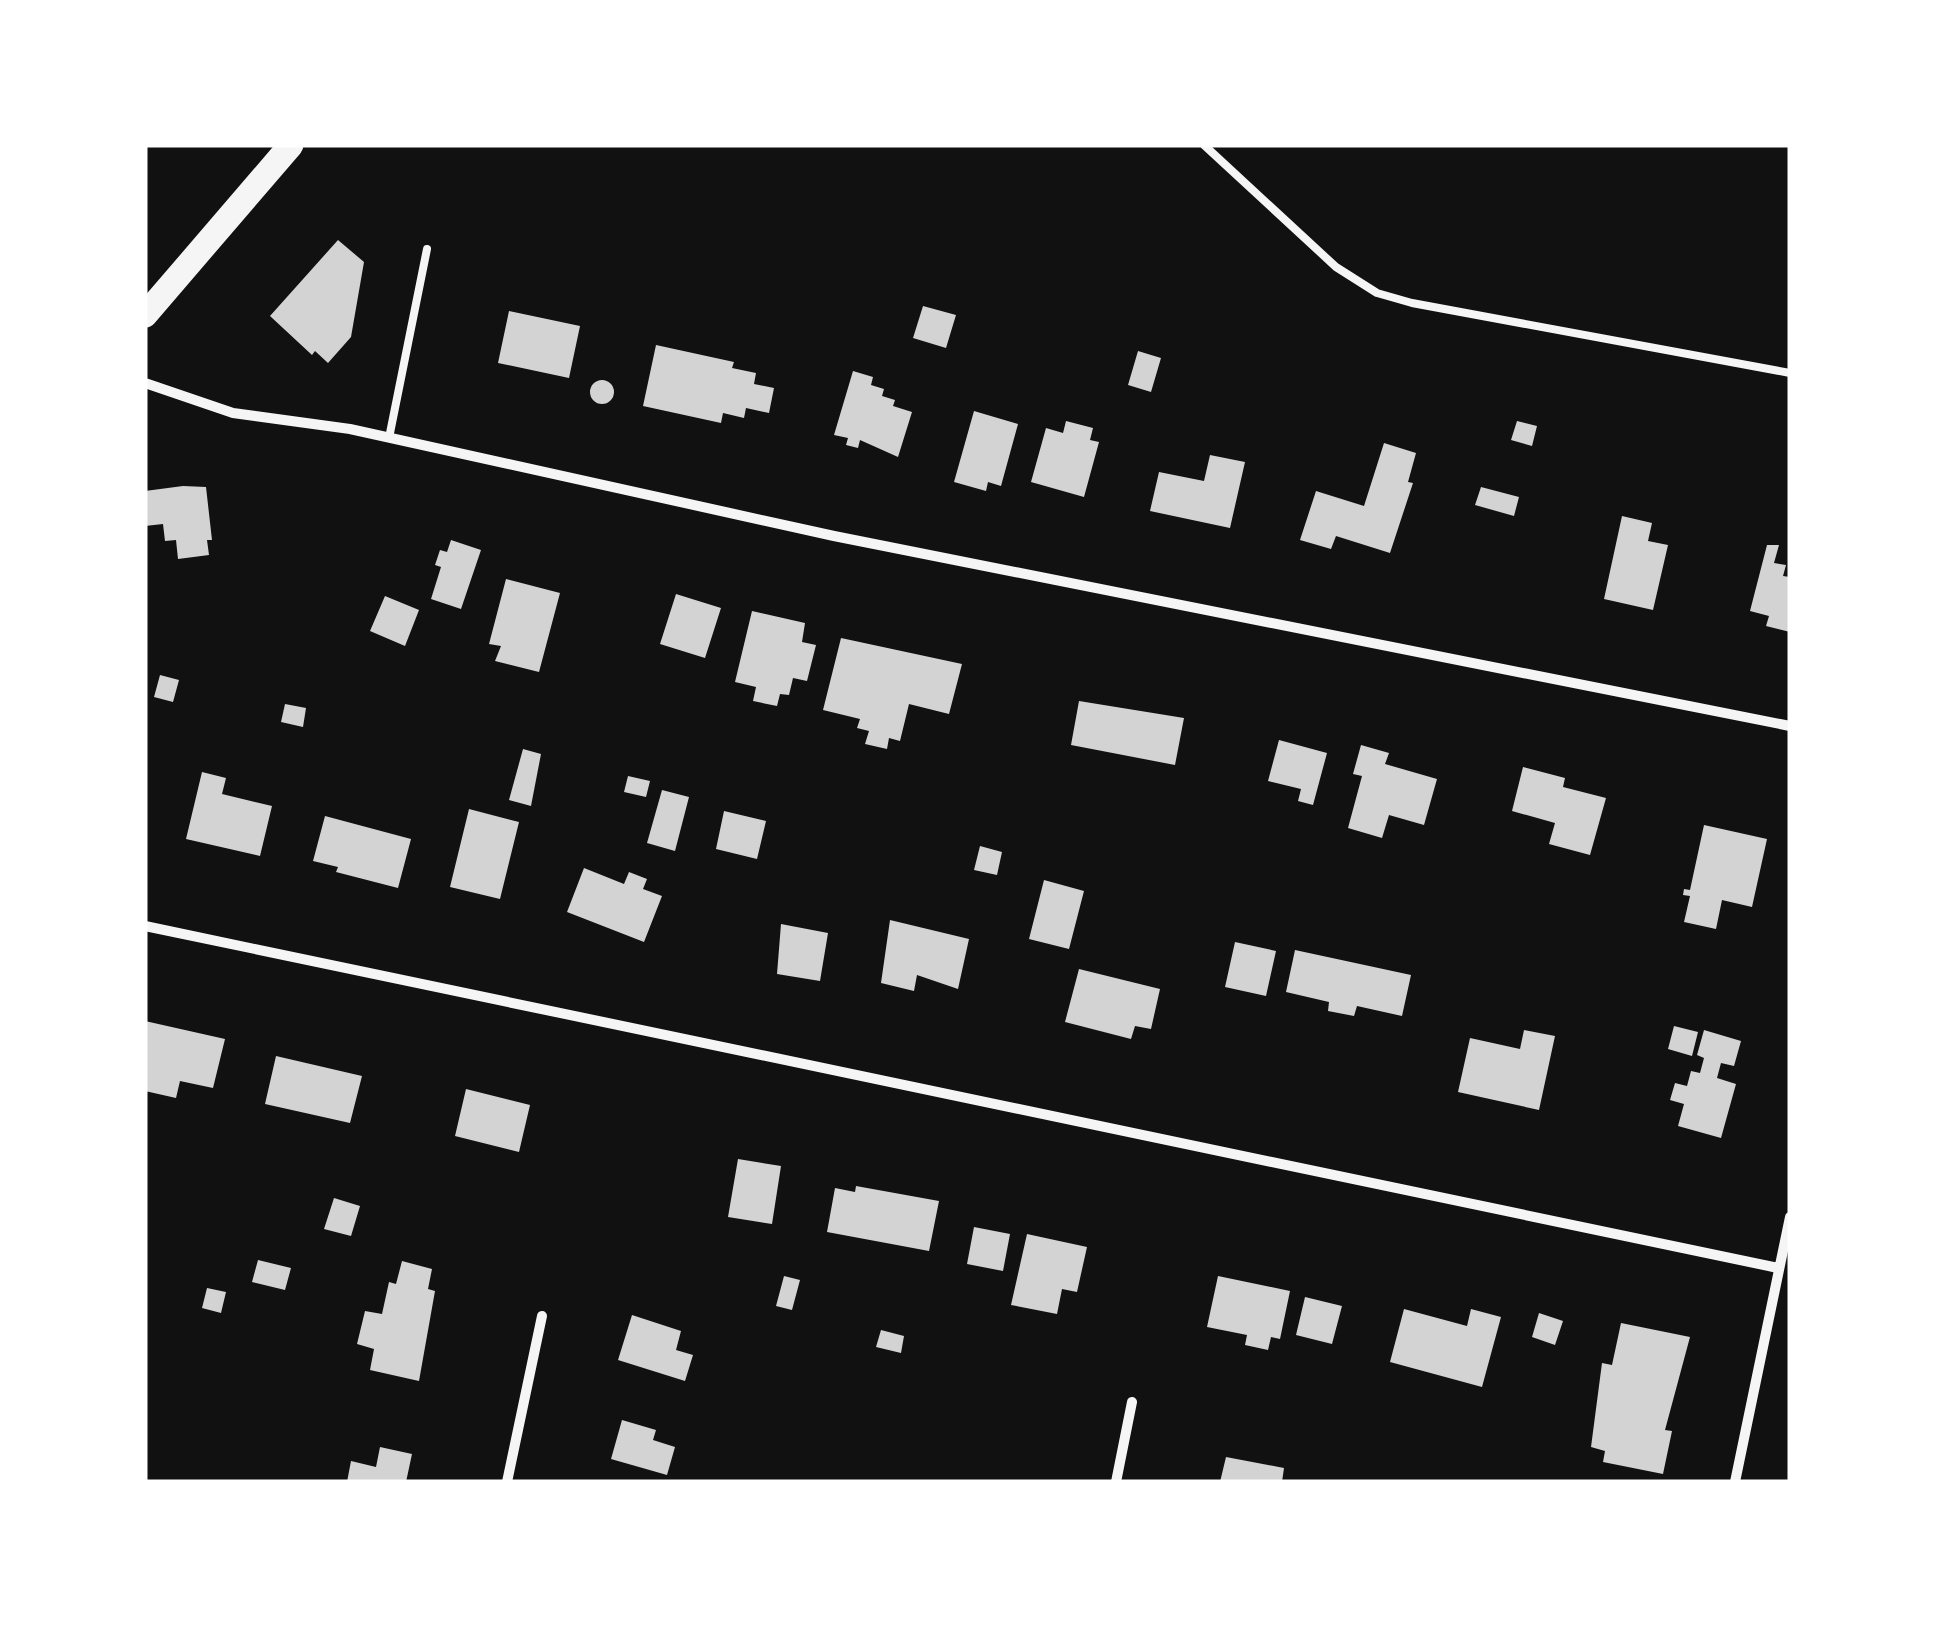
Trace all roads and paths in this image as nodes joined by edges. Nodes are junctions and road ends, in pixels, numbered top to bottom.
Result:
1 (291, 145) edge
2 (1204, 145) edge
3 (427, 249) dead end
4 (145, 315) edge
5 (1790, 373) edge
6 (145, 383) edge
7 (389, 438) junction
8 (1790, 726) edge
9 (145, 926) edge
10 (1790, 1217) edge
11 (1778, 1268) junction
12 (542, 1316) dead end
13 (1132, 1402) dead end
14 (507, 1482) edge
15 (1116, 1482) edge
16 (1735, 1482) edge

1 - 4 main road
2 - 5 lane
3 - 7 lane
6 - 7 street
7 - 8 street
9 - 11 street
10 - 11 street
11 - 16 street
12 - 14 street
13 - 15 street

